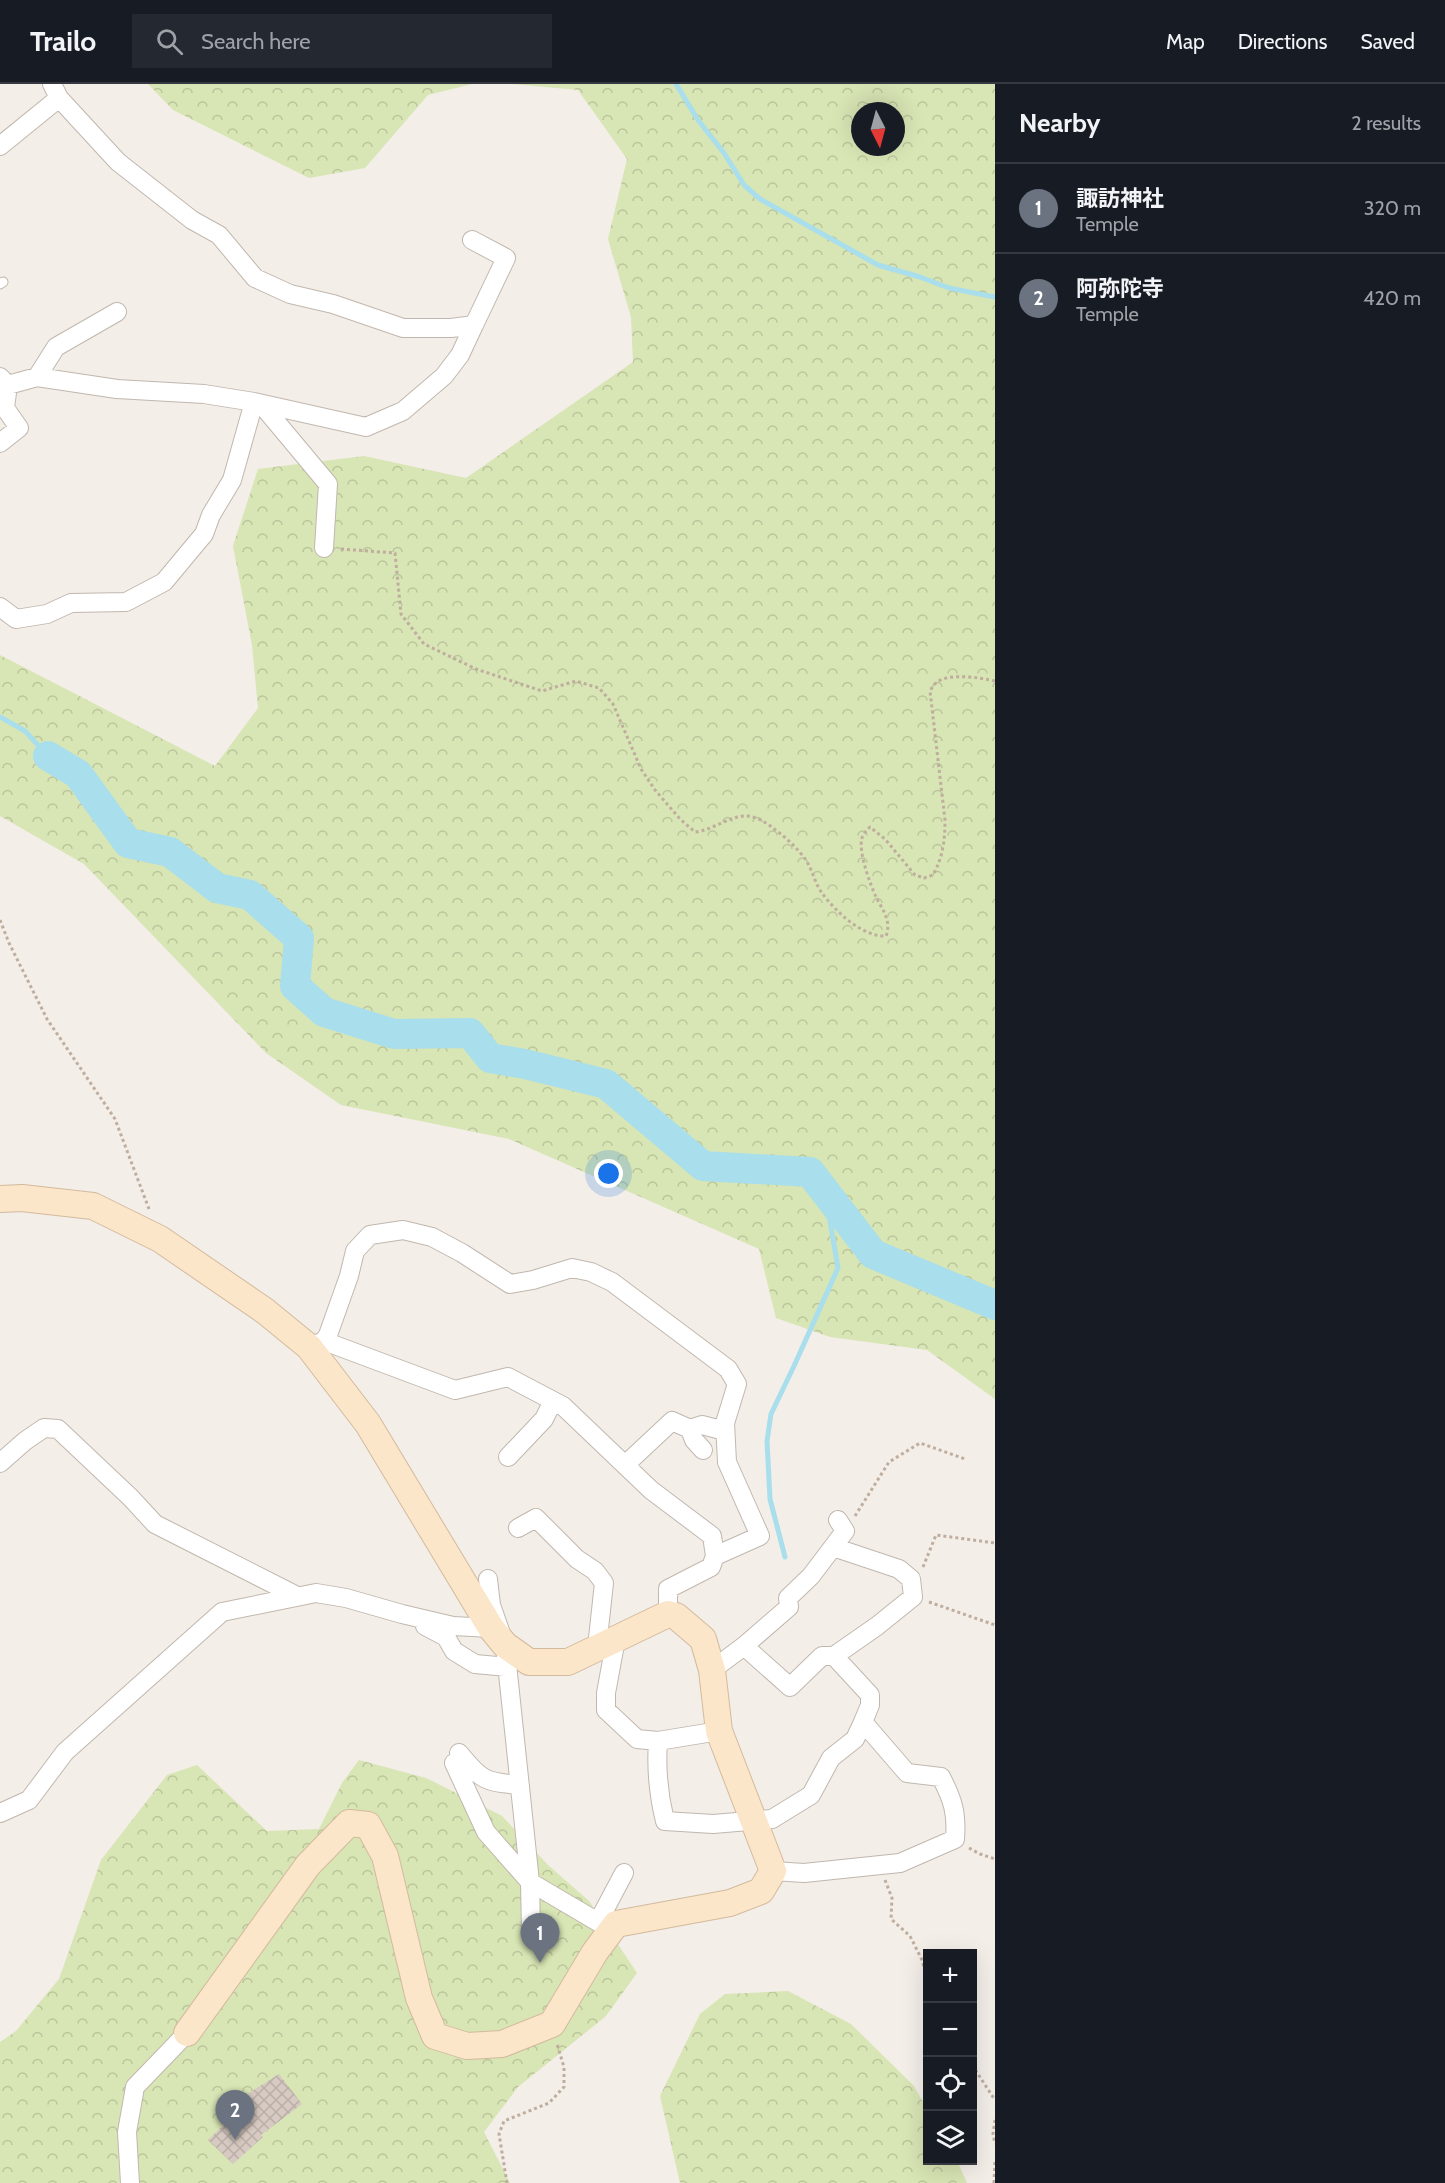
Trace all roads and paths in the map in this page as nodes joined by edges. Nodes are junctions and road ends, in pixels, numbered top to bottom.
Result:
1 (55, 91) edge
2 (0, 146) edge
3 (472, 240) dead end
4 (117, 312) dead end
5 (474, 325) junction
6 (37, 377) junction
7 (4, 381) edge
8 (258, 404) junction
9 (0, 443) edge
10 (324, 548) joint
11 (0, 607) edge
12 (995, 681) edge
13 (0, 920) edge
14 (0, 1199) edge
15 (160, 1239) junction
16 (317, 1344) junction
17 (553, 1401) junction
18 (690, 1429) junction
19 (725, 1431) junction
20 (703, 1450) dead end
21 (508, 1456) dead end
22 (965, 1459) dead end
23 (0, 1463) edge
24 (625, 1466) junction
25 (841, 1526) joint
26 (518, 1528) dead end
27 (995, 1543) edge
28 (833, 1547) junction
29 (715, 1556) junction
30 (488, 1579) dead end
31 (913, 1592) junction
32 (297, 1596) junction
33 (402, 1614) junction
34 (668, 1614) junction
35 (995, 1625) edge
36 (607, 1643) junction
37 (744, 1646) junction
38 (501, 1647) junction
39 (834, 1656) junction
40 (712, 1670) junction
41 (863, 1722) junction
42 (719, 1731) junction
43 (658, 1741) junction
44 (520, 1785) junction
45 (0, 1813) edge
46 (754, 1821) junction
47 (955, 1839) junction
48 (995, 1858) edge
49 (878, 1865) junction
50 (773, 1871) junction
51 (624, 1873) dead end
52 (530, 1882) junction
53 (607, 1923) junction
54 (531, 1931) dead end
55 (923, 1964) edge
56 (552, 2024) junction
57 (187, 2033) joint
58 (977, 2073) edge
59 (995, 2100) edge
60 (995, 2120) edge
61 (995, 2144) edge
62 (995, 2161) edge
63 (130, 2183) edge
64 (507, 2183) edge
65 (994, 2183) edge

1 - 2 street
1 - 5 street
3 - 5 street
4 - 6 street
5 - 8 street
6 - 7 street
6 - 8 street
7 - 9 street
8 - 10 street
8 - 11 street
10 - 12 path
13 - 15 path
14 - 15 street
15 - 16 street
16 - 17 street
16 - 19 street
16 - 38 street
17 - 21 street
17 - 24 street
18 - 19 street
18 - 20 street
18 - 24 street
19 - 29 street
22 - 25 path
23 - 32 street
24 - 29 street
25 - 28 street
26 - 36 street
27 - 31 path
28 - 31 street
28 - 37 street
29 - 34 street
30 - 38 street
31 - 35 path
31 - 39 street
32 - 33 street
32 - 45 street
33 - 38 street
33 - 38 street
34 - 36 street
34 - 40 street
36 - 38 street
36 - 43 street
37 - 39 street
37 - 40 street
38 - 44 street
39 - 41 street
40 - 42 street
41 - 46 street
41 - 47 street
42 - 43 street
42 - 46 street
43 - 46 street
44 - 52 street
44 - 52 street
46 - 50 street
47 - 48 path
47 - 49 street
49 - 50 street
49 - 55 path
50 - 53 street
51 - 53 street
52 - 53 street
52 - 54 street
53 - 56 street
56 - 57 street
56 - 64 path
57 - 63 street
58 - 59 path
60 - 61 path
62 - 65 path

